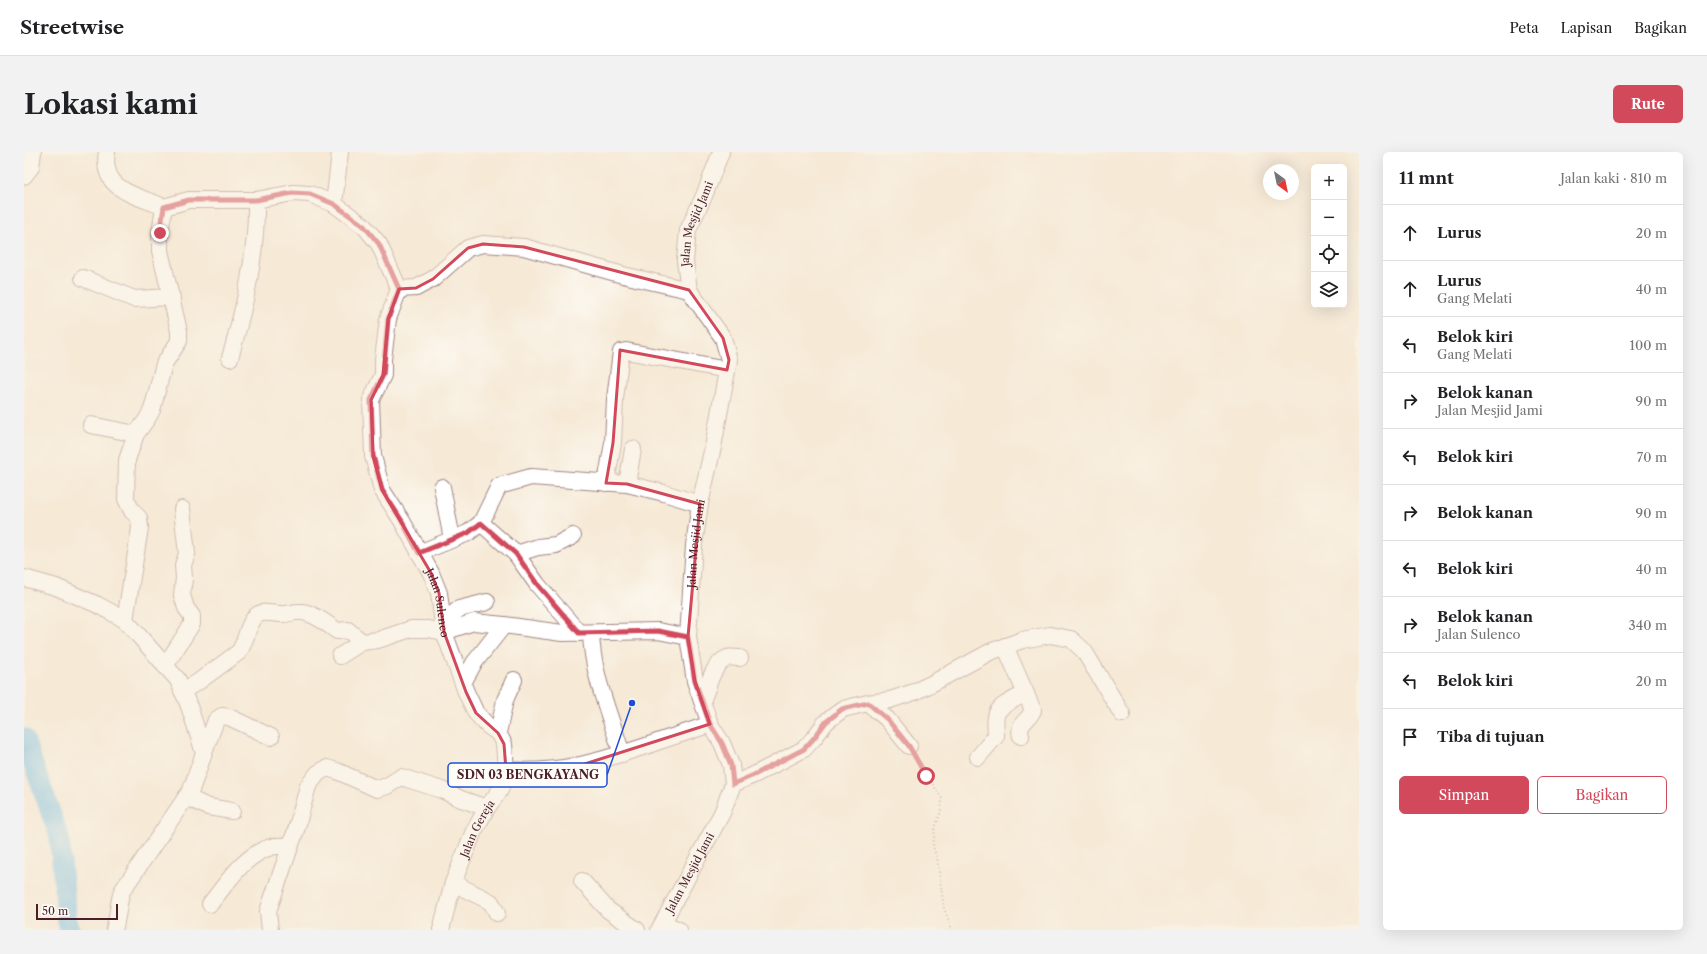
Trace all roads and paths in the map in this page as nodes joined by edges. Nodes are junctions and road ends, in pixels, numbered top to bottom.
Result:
1 (33, 152) edge
2 (107, 152) edge
3 (340, 152) edge
4 (721, 152) edge
5 (24, 176) edge
6 (256, 200) junction
7 (334, 204) junction
8 (164, 207) junction
9 (83, 278) dead end
10 (399, 289) junction
11 (689, 290) junction
12 (172, 297) junction
13 (230, 358) dead end
14 (727, 370) junction
15 (91, 425) dead end
16 (136, 434) junction
17 (633, 449) dead end
18 (606, 484) junction
19 (627, 484) junction
20 (442, 487) dead end
21 (700, 504) junction
22 (182, 509) dead end
23 (481, 523) junction
24 (573, 536) dead end
25 (452, 539) junction
26 (419, 553) junction
27 (516, 554) junction
28 (24, 578) edge
29 (487, 602) dead end
30 (125, 620) junction
31 (504, 625) junction
32 (444, 627) junction
33 (585, 633) junction
34 (688, 637) junction
35 (362, 642) junction
36 (1005, 646) junction
37 (340, 656) dead end
38 (740, 658) dead end
39 (165, 666) junction
40 (514, 680) dead end
41 (463, 683) junction
42 (182, 690) junction
43 (1026, 693) junction
44 (702, 701) junction
45 (868, 703) junction
46 (1122, 714) dead end
47 (710, 724) junction
48 (498, 733) junction
49 (1021, 736) dead end
50 (271, 737) dead end
51 (909, 746) joint
52 (204, 753) junction
53 (622, 754) junction
54 (978, 757) dead end
55 (506, 770) junction
56 (733, 784) junction
57 (186, 797) junction
58 (487, 808) junction
59 (232, 811) dead end
60 (290, 846) junction
61 (582, 881) dead end
62 (453, 883) junction
63 (210, 904) dead end
64 (497, 913) dead end
65 (661, 926) edge
66 (114, 930) edge
67 (270, 930) edge
68 (441, 930) edge
69 (637, 930) edge
70 (679, 930) edge
71 (952, 930) edge

1 - 5 street
2 - 8 street
3 - 7 street
4 - 11 street, Jalan Mesjid Jami
6 - 7 street
6 - 8 street
6 - 13 street
7 - 10 street
8 - 12 street
9 - 12 street
10 - 11 street
10 - 26 street, Jalan Sulenco
11 - 14 street, Jalan Mesjid Jami
12 - 16 street
14 - 18 street
14 - 21 street, Jalan Mesjid Jami
15 - 16 street
16 - 30 street
17 - 19 street
18 - 19 street
18 - 23 street
19 - 21 street
20 - 25 street
21 - 34 street, Jalan Mesjid Jami
22 - 39 street
23 - 25 street
23 - 27 street
24 - 27 street
25 - 26 street
26 - 32 street, Jalan Sulenco
27 - 33 street
28 - 30 street
29 - 32 street
30 - 39 street
31 - 32 street
31 - 33 street
31 - 41 street
32 - 35 street
32 - 41 street, Jalan Sulenco
33 - 34 street
33 - 53 street
34 - 44 street, Jalan Mesjid Jami
35 - 37 street
35 - 42 street
36 - 43 street
36 - 45 street
36 - 46 street
38 - 44 street
39 - 42 street
40 - 48 street
41 - 48 street, Jalan Sulenco
42 - 52 street
43 - 49 street
43 - 54 street
44 - 47 street, Jalan Mesjid Jami
45 - 51 street
45 - 56 street
47 - 53 street
47 - 56 street, Jalan Mesjid Jami
48 - 55 street
50 - 52 street
51 - 71 path
52 - 57 street
53 - 55 street
55 - 58 street, Jalan Gereja
56 - 65 street, Jalan Mesjid Jami
57 - 59 street
57 - 66 street
58 - 60 street
58 - 62 street, Jalan Gereja
60 - 63 street
60 - 67 street
61 - 69 street
62 - 64 street
62 - 68 street, Jalan Gereja
65 - 70 street

